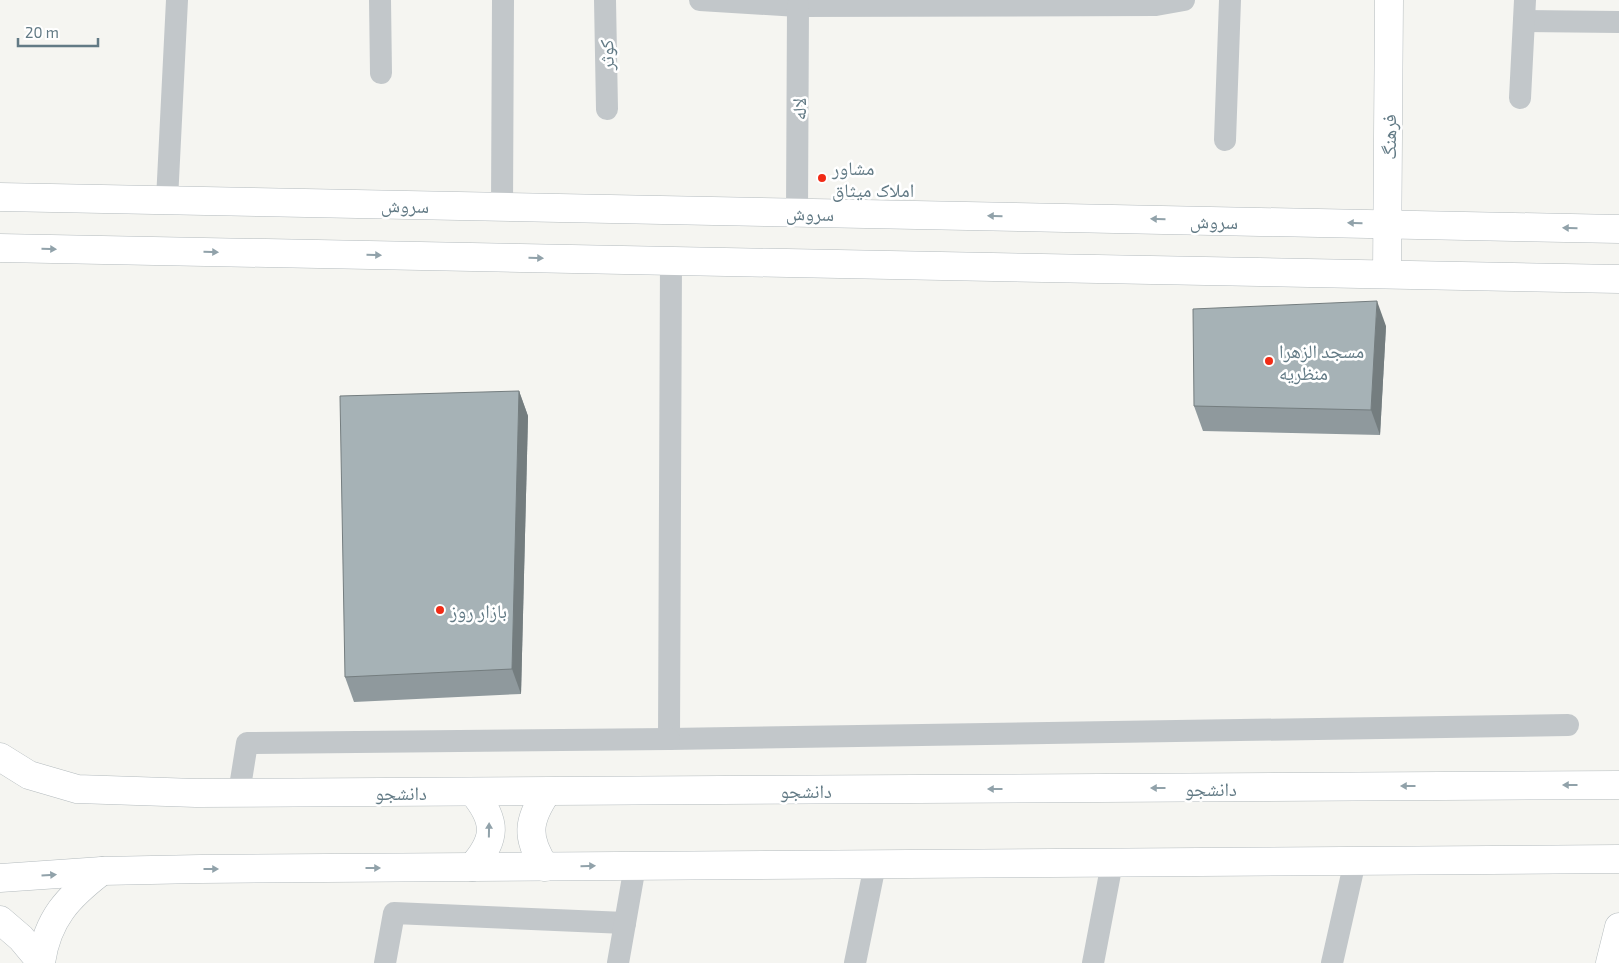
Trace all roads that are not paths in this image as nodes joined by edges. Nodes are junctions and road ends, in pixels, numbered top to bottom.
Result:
1 (178, 0) edge
2 (380, 0) edge
3 (503, 0) edge
4 (605, 0) edge
5 (700, 0) edge
6 (1184, 0) edge
7 (1230, 0) edge
8 (1389, 0) edge
9 (1006, 3) edge
10 (798, 6) junction
11 (1524, 10) edge
12 (1619, 22) edge
13 (381, 73) dead end
14 (1520, 98) dead end
15 (607, 109) dead end
16 (1225, 140) dead end
17 (0, 197) edge
18 (167, 200) junction
19 (502, 207) junction
20 (797, 212) junction
21 (1388, 224) junction
22 (1619, 229) edge
23 (0, 248) edge
24 (671, 260) junction
25 (1387, 274) junction
26 (1619, 279) edge
27 (1568, 725) dead end
28 (669, 739) junction
29 (0, 757) edge
30 (1619, 785) edge
31 (473, 792) junction
32 (547, 792) junction
33 (239, 793) junction
34 (1619, 859) edge
35 (1355, 861) junction
36 (1112, 863) junction
37 (875, 864) junction
38 (635, 866) junction
39 (472, 867) junction
40 (545, 867) junction
41 (102, 871) junction
42 (0, 878) edge
43 (0, 920) edge
44 (625, 923) junction
45 (1619, 927) edge
46 (41, 963) edge
47 (385, 963) edge
48 (618, 963) edge
49 (855, 963) edge
50 (1093, 963) edge
51 (1332, 963) edge
52 (1610, 963) edge

1 - 18 street
2 - 13 street
3 - 19 street
4 - 15 street, کوثر
5 - 10 street
6 - 9 street
7 - 16 street
8 - 21 street, فرهنگ
9 - 10 street
10 - 20 street, لاله
11 - 12 street
11 - 14 street
17 - 18 street, سروش
18 - 19 street, سروش
19 - 20 street, سروش
21 -> 20 street, سروش
22 -> 21 street, سروش
21 - 25 street, فرهنگ
23 -> 24 street
24 - 25 street
24 - 28 street
25 - 26 street
27 - 28 street
28 - 33 street
29 - 33 street, دانشجو
30 -> 32 street, دانشجو
31 - 32 street, دانشجو
31 - 33 street, دانشجو
39 -> 31 street
32 - 40 street
34 - 35 street
35 - 36 street
35 - 51 street
36 - 37 street
36 - 50 street
37 - 38 street
37 - 49 street
40 -> 38 street
38 - 44 street
39 - 40 street
41 -> 39 street
42 -> 41 street
41 - 46 street
43 - 46 street
44 - 47 street
44 - 48 street
45 - 52 street

